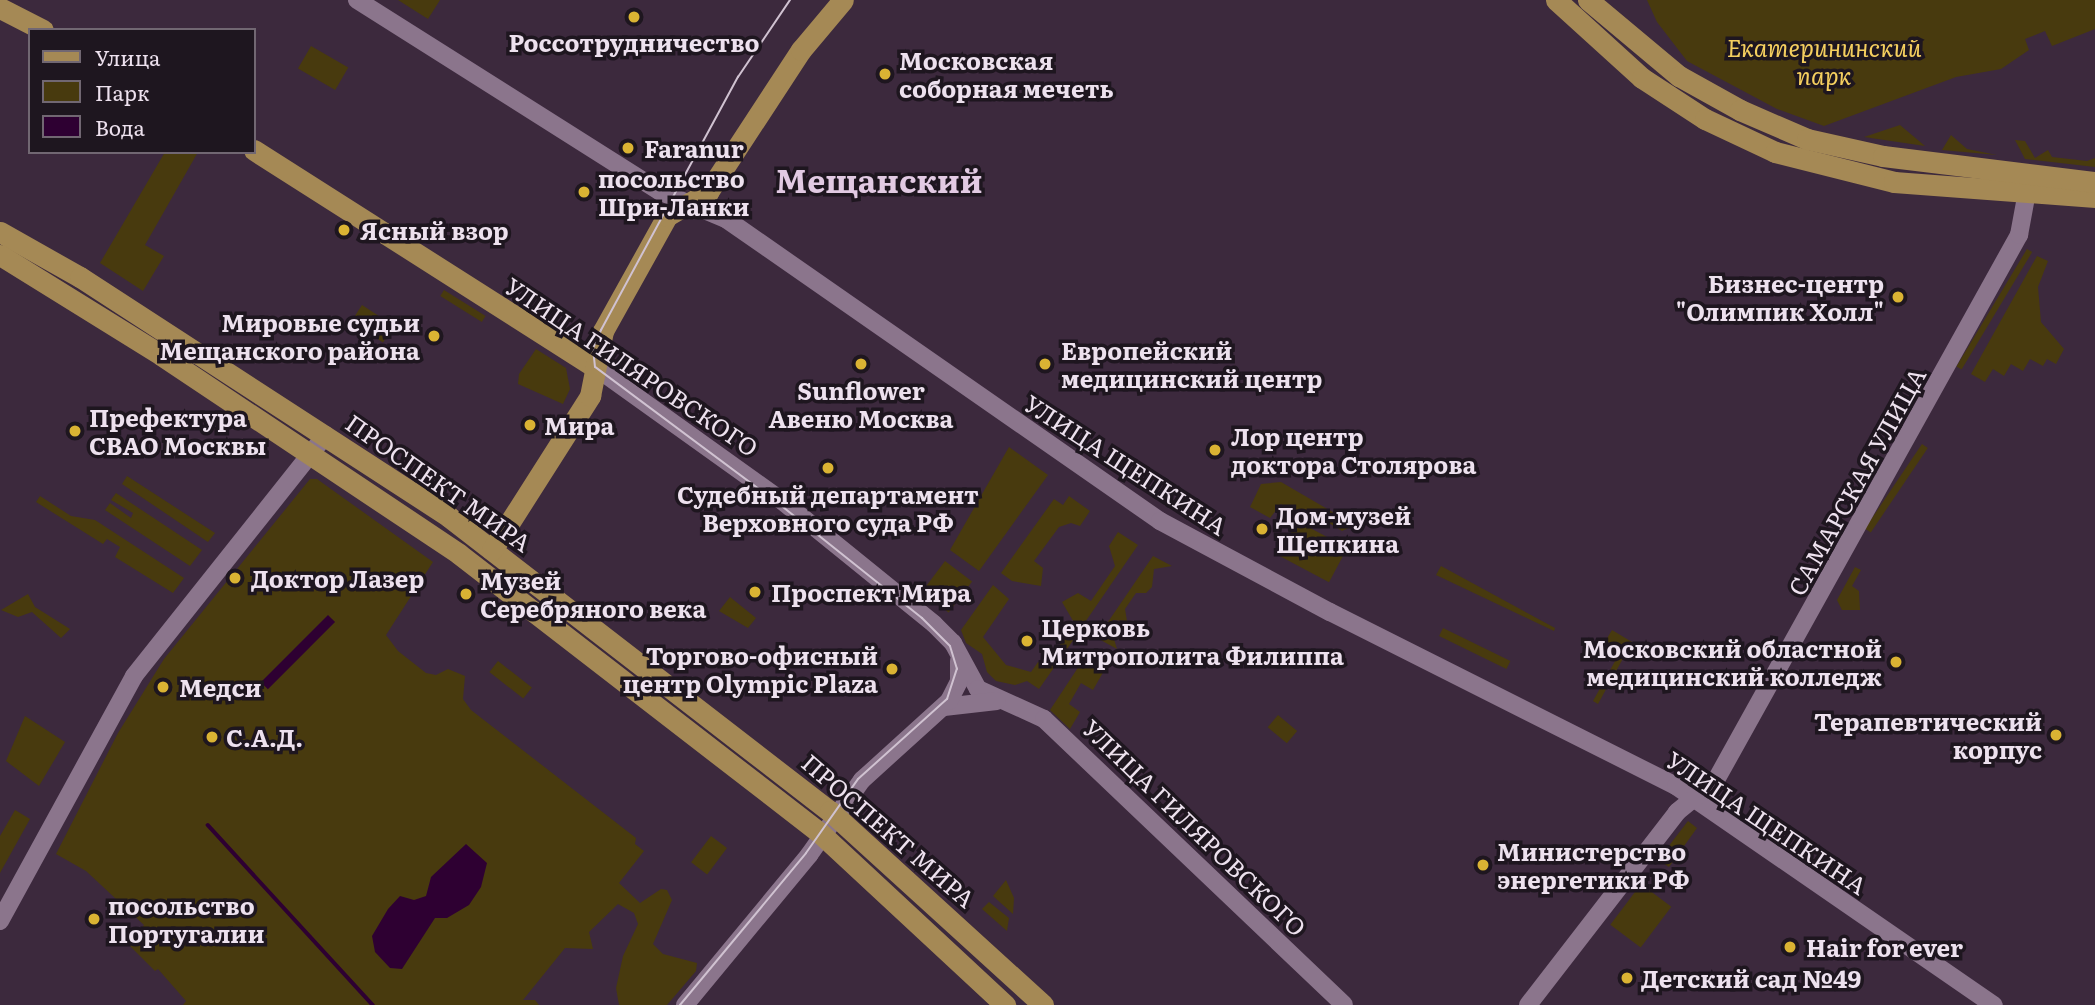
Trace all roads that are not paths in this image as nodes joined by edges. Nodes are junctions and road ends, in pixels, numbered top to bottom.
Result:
1 (357, 0) edge
2 (843, 0) edge
3 (1556, 0) edge
4 (1588, 0) edge
5 (0, 8) edge
6 (39, 28) edge
7 (256, 151) edge
8 (2095, 182) edge
9 (2029, 184) junction
10 (2095, 197) edge
11 (671, 202) junction
12 (0, 232) edge
13 (0, 255) edge
14 (565, 347) junction
15 (595, 367) junction
16 (576, 418) junction
17 (326, 435) junction
18 (312, 454) junction
19 (492, 550) junction
20 (958, 654) junction
21 (1001, 701) junction
22 (944, 707) junction
23 (1696, 800) junction
24 (836, 816) junction
25 (822, 835) junction
26 (0, 921) edge
27 (685, 1005) edge
28 (1004, 1005) edge
29 (1043, 1005) edge
30 (1344, 1005) edge
31 (1528, 1005) edge
32 (1994, 1005) edge

1 - 11 street, УЛИЦА ЩЕПКИНА
2 - 11 main road
3 - 9 main road
4 - 9 main road
5 - 6 main road
7 - 14 main road, УЛИЦА ГИЛЯРОВСКОГО
8 - 9 main road
9 - 10 main road
9 - 23 street, САМАРСКАЯ УЛИЦА
11 - 15 main road
11 - 23 street, УЛИЦА ЩЕПКИНА
12 - 17 main road, ПРОСПЕКТ МИРА
13 - 18 main road, ПРОСПЕКТ МИРА
14 - 15 main road, УЛИЦА ГИЛЯРОВСКОГО
14 - 16 main road
15 - 16 main road
15 - 20 street, УЛИЦА ГИЛЯРОВСКОГО
16 - 19 main road
17 - 18 street
17 - 19 main road, ПРОСПЕКТ МИРА
18 - 25 main road, ПРОСПЕКТ МИРА
18 - 26 street
19 - 24 main road, ПРОСПЕКТ МИРА
20 - 21 street, УЛИЦА ГИЛЯРОВСКОГО
20 - 22 street
21 - 22 street, УЛИЦА ГИЛЯРОВСКОГО
21 - 30 street, УЛИЦА ГИЛЯРОВСКОГО
22 - 24 street
23 - 31 street, САМАРСКАЯ УЛИЦА
23 - 32 street, УЛИЦА ЩЕПКИНА
24 - 25 street
24 - 29 main road, ПРОСПЕКТ МИРА
25 - 27 street
25 - 28 main road, ПРОСПЕКТ МИРА

